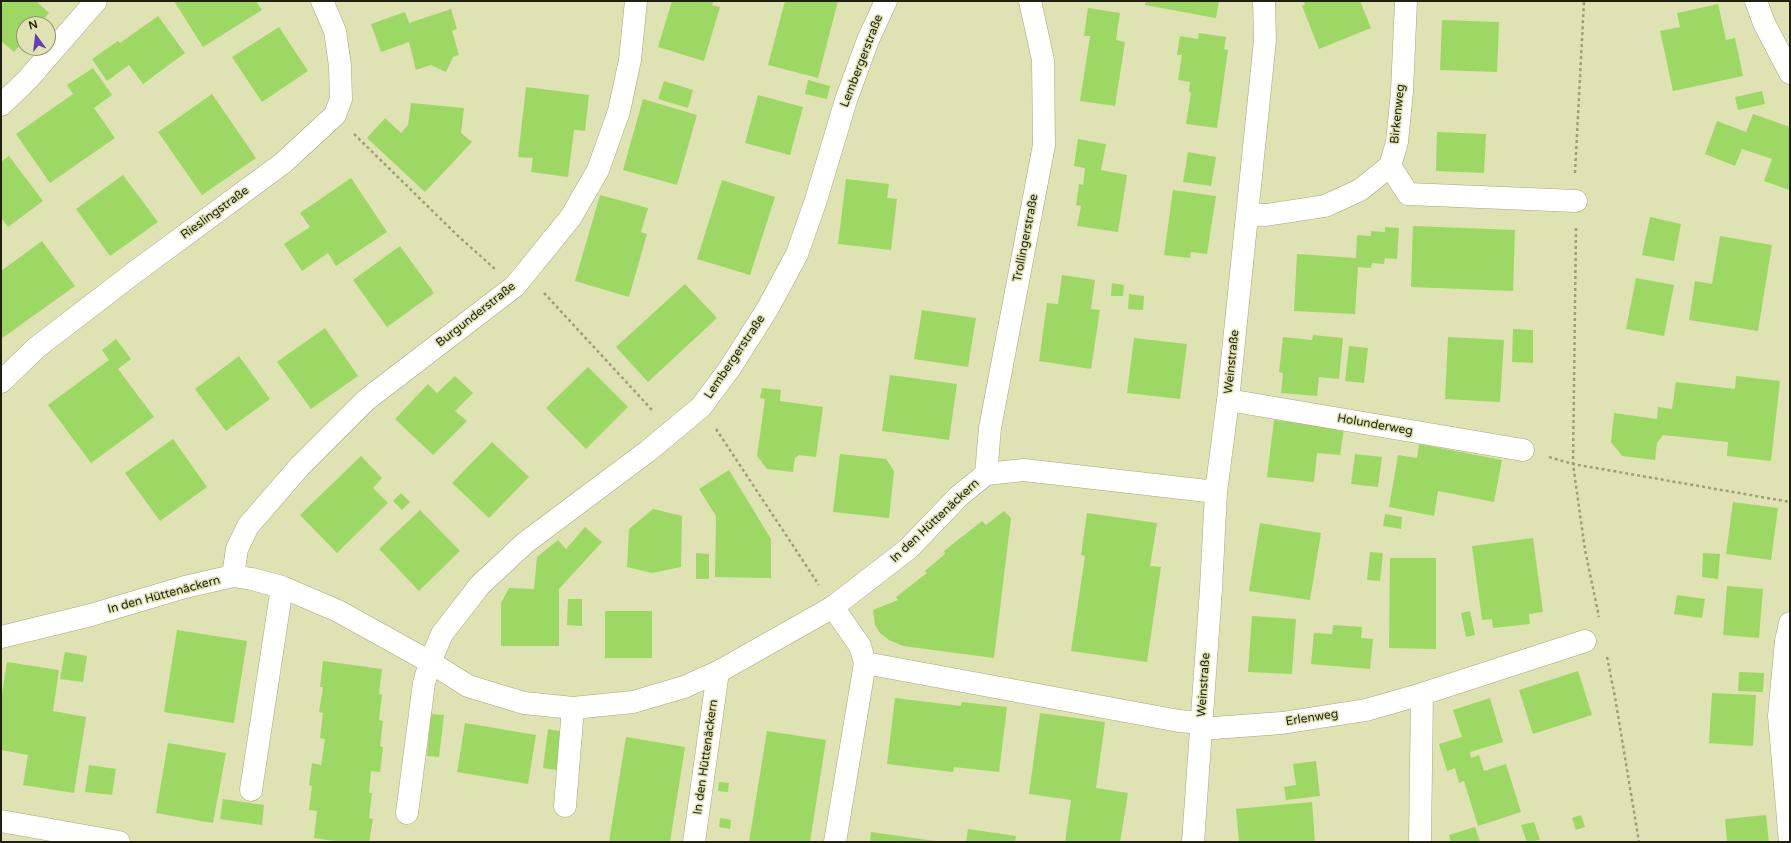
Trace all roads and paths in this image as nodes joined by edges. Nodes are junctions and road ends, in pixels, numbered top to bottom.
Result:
1 (96, 1) edge
2 (322, 1) edge
3 (636, 1) edge
4 (886, 1) edge
5 (1030, 1) edge
6 (1264, 1) edge
7 (1406, 1) edge
8 (1584, 1) edge
9 (1756, 1) edge
10 (1790, 73) edge
11 (1, 105) edge
12 (335, 116) junction
13 (1390, 166) junction
14 (1576, 201) junction
15 (1247, 214) junction
16 (520, 280) junction
17 (1, 382) edge
18 (1228, 400) junction
19 (701, 406) junction
20 (672, 431) junction
21 (1523, 450) joint
22 (1573, 464) junction
23 (986, 474) junction
24 (1216, 492) junction
25 (1790, 502) edge
26 (233, 576) junction
27 (282, 587) junction
28 (833, 606) junction
29 (1599, 620) dead end
30 (1790, 623) edge
31 (1, 638) edge
32 (1585, 641) dead end
33 (1606, 651) dead end
34 (430, 662) junction
35 (865, 663) junction
36 (718, 672) junction
37 (1422, 694) junction
38 (573, 708) junction
39 (1201, 726) junction
40 (251, 790) dead end
41 (565, 806) dead end
42 (407, 813) dead end
43 (1, 821) edge
44 (119, 842) edge
45 (694, 842) edge
46 (835, 842) edge
47 (1193, 842) edge
48 (1420, 842) edge
49 (1639, 842) edge
50 (1790, 842) edge

1 - 11 street
2 - 12 street
3 - 16 street, Burgunderstraße
4 - 19 street, Lembergerstraße
5 - 23 street, Trollingerstraße
6 - 15 street, Weinstraße
7 - 13 street, Birkenweg
8 - 14 path
9 - 10 street
12 - 16 path
12 - 17 street, Rieslingstraße
13 - 14 street
13 - 15 street
14 - 22 path
15 - 18 street, Weinstraße
16 - 20 path
16 - 26 street, Burgunderstraße
18 - 21 street, Holunderweg
18 - 24 street, Weinstraße
19 - 20 street, Lembergerstraße
19 - 28 path
20 - 34 street, Lembergerstraße
21 - 22 path
22 - 25 path
22 - 29 path
23 - 24 street, In den Hüttenäckern
23 - 28 street, In den Hüttenäckern
24 - 39 street, Weinstraße
26 - 27 street, In den Hüttenäckern
26 - 31 street, In den Hüttenäckern
27 - 34 street, In den Hüttenäckern
27 - 40 street
28 - 35 street
28 - 36 street, In den Hüttenäckern
30 - 50 street
32 - 37 street, Erlenweg
33 - 49 path
34 - 38 street, In den Hüttenäckern
34 - 42 street
35 - 39 street, Weinstraße
35 - 46 street
36 - 38 street, In den Hüttenäckern
36 - 45 street, In den Hüttenäckern
37 - 39 street, Erlenweg
37 - 48 street
38 - 41 street
39 - 47 street, Weinstraße
43 - 44 street

